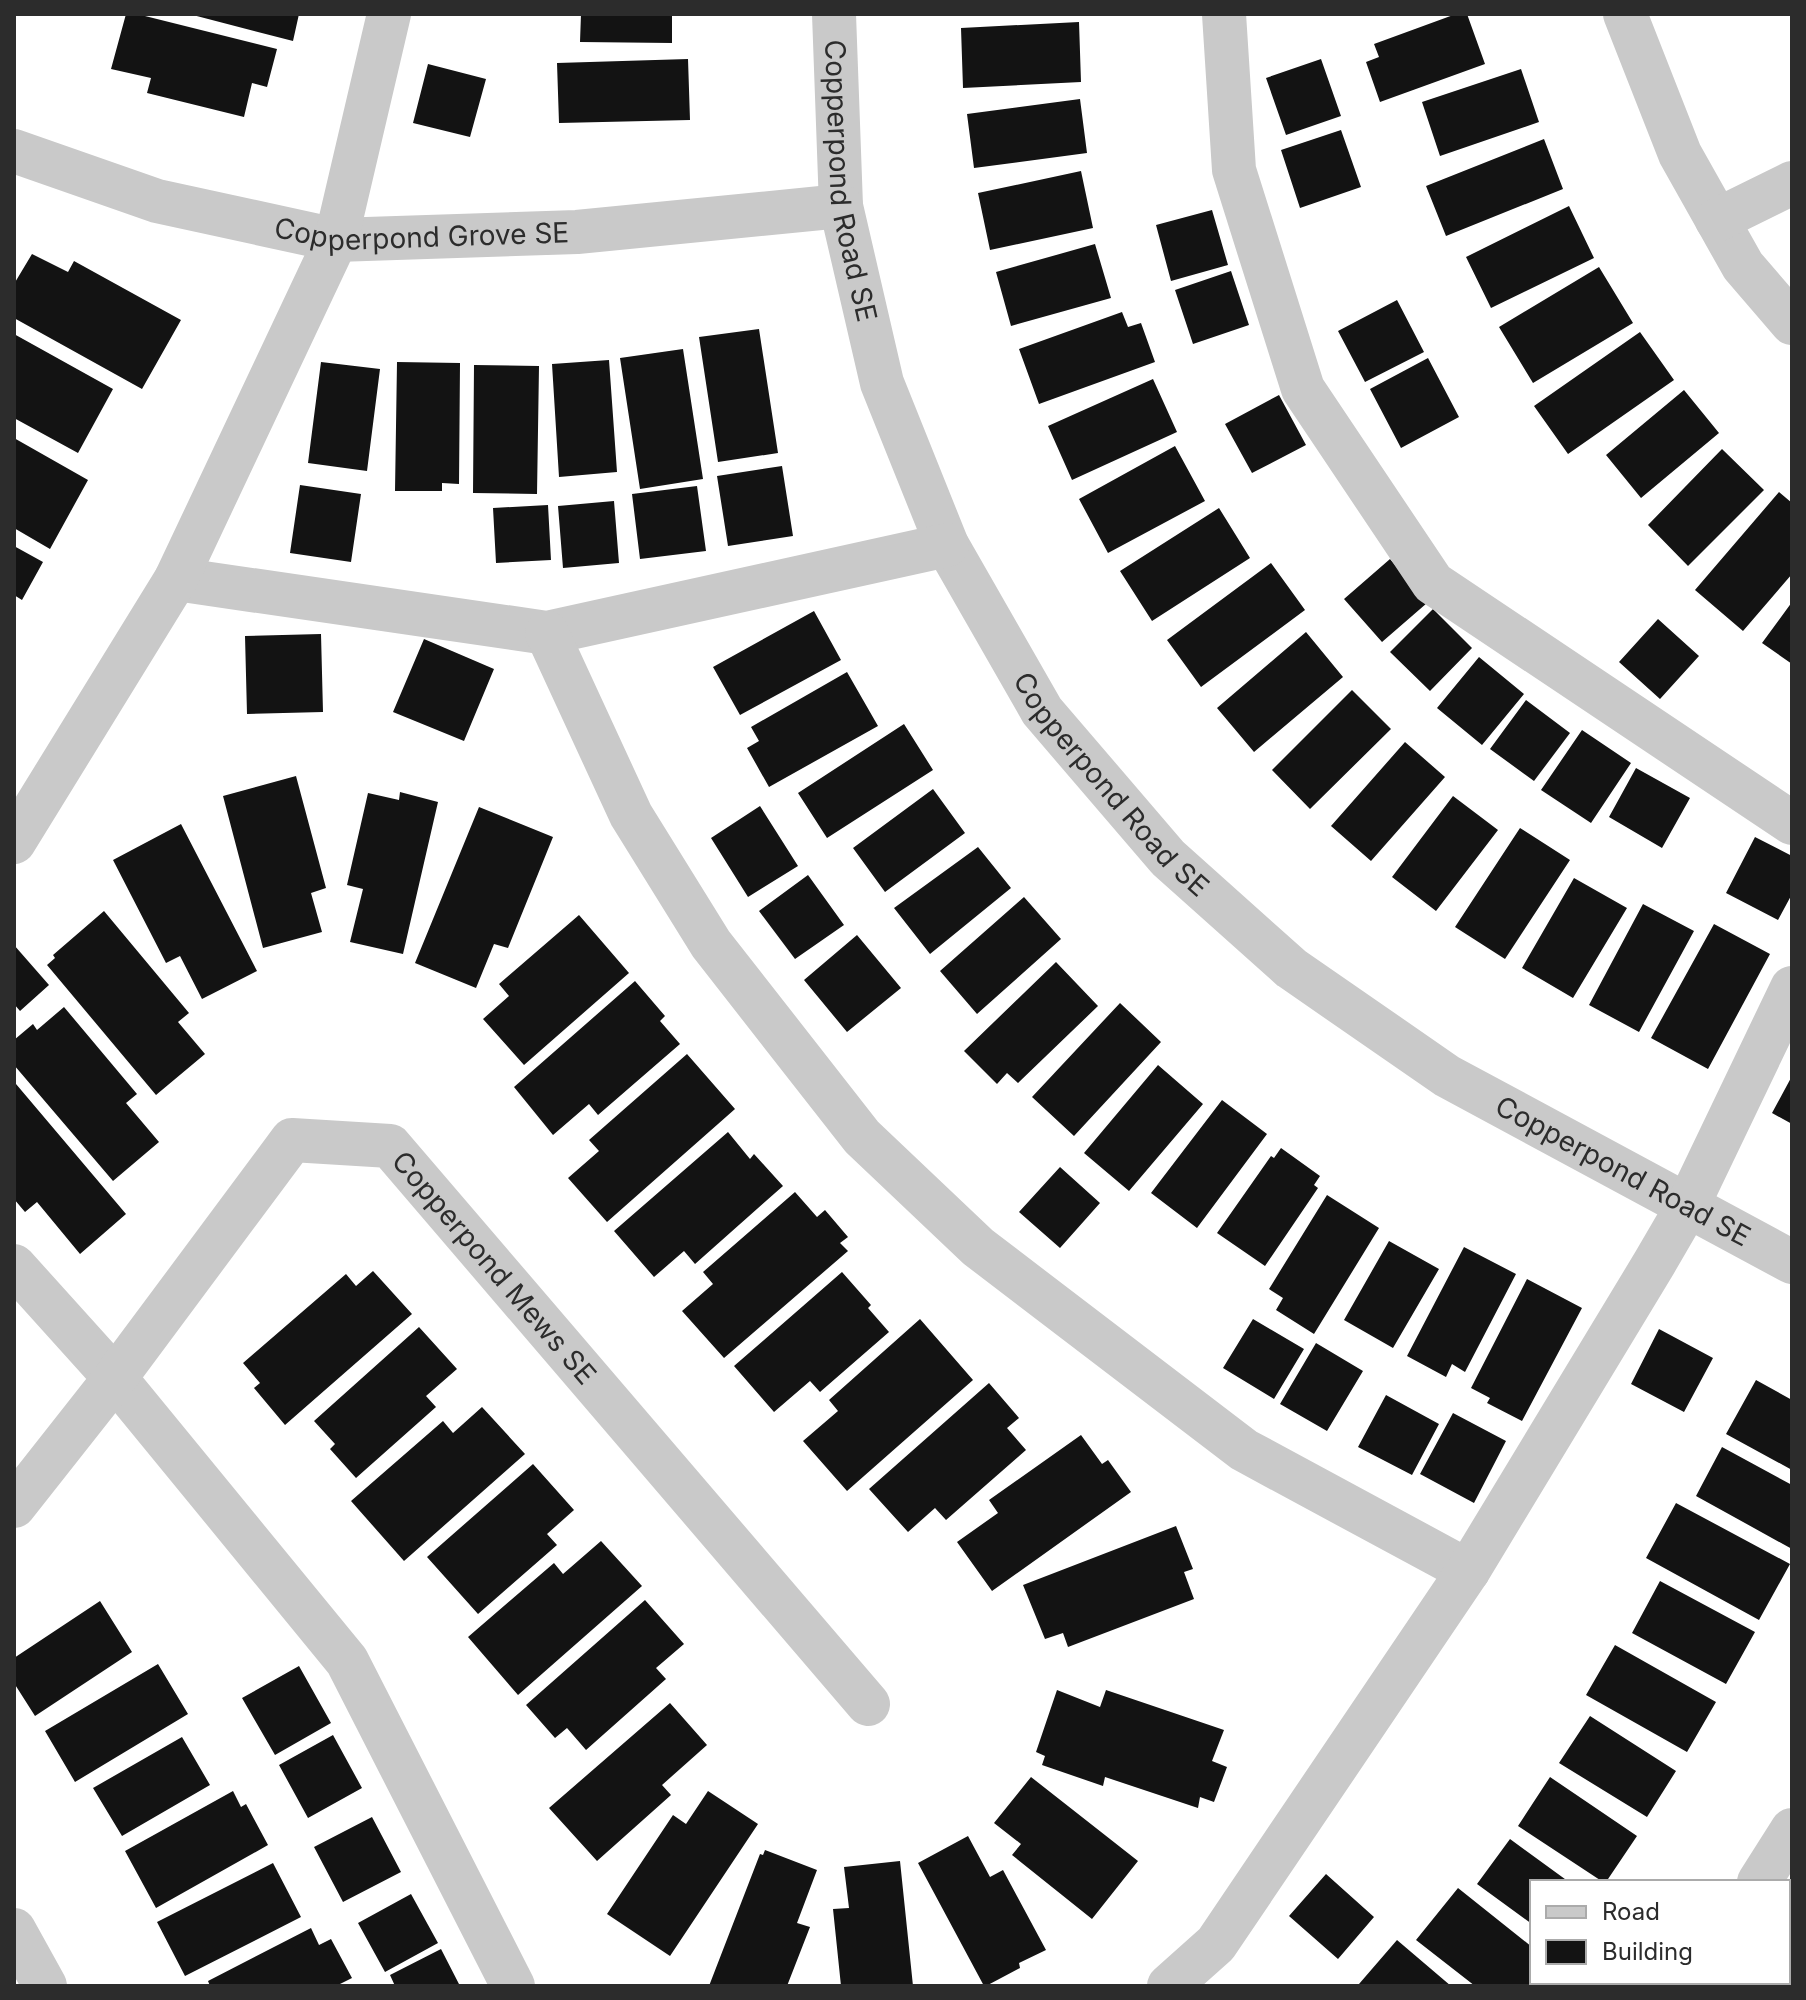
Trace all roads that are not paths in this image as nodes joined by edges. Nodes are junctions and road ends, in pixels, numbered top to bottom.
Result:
1 (389, 14) edge
2 (834, 14) edge
3 (1224, 14) edge
4 (1625, 14) edge
5 (14, 151) edge
6 (1792, 183) edge
7 (841, 206) junction
8 (1717, 220) junction
9 (336, 240) junction
10 (1792, 323) edge
11 (947, 545) junction
12 (176, 579) junction
13 (547, 633) junction
14 (1792, 823) edge
15 (14, 842) edge
16 (1792, 988) edge
17 (1687, 1207) junction
18 (1792, 1262) edge
19 (14, 1266) edge
20 (115, 1378) junction
21 (14, 1506) edge
22 (1468, 1571) junction
23 (868, 1704) dead end
24 (1792, 1830) edge
25 (1760, 1880) edge
26 (14, 1930) edge
27 (45, 1986) edge
28 (513, 1986) edge
29 (1169, 1986) edge

1 - 9 street
2 - 7 street, Copperpond Road SE
3 - 14 street
4 - 8 street
5 - 9 street, Copperpond Grove SE
6 - 8 street
7 - 9 street, Copperpond Grove SE
7 - 11 street, Copperpond Road SE
8 - 10 street
9 - 12 street
11 - 13 street
11 - 17 street, Copperpond Road SE
12 - 13 street
12 - 15 street
13 - 22 street
16 - 17 street
17 - 18 street, Copperpond Road SE
17 - 22 street
19 - 20 street
20 - 21 street, Copperpond Mews SE
20 - 23 street, Copperpond Mews SE
20 - 28 street
22 - 29 street
24 - 25 street
26 - 27 street

